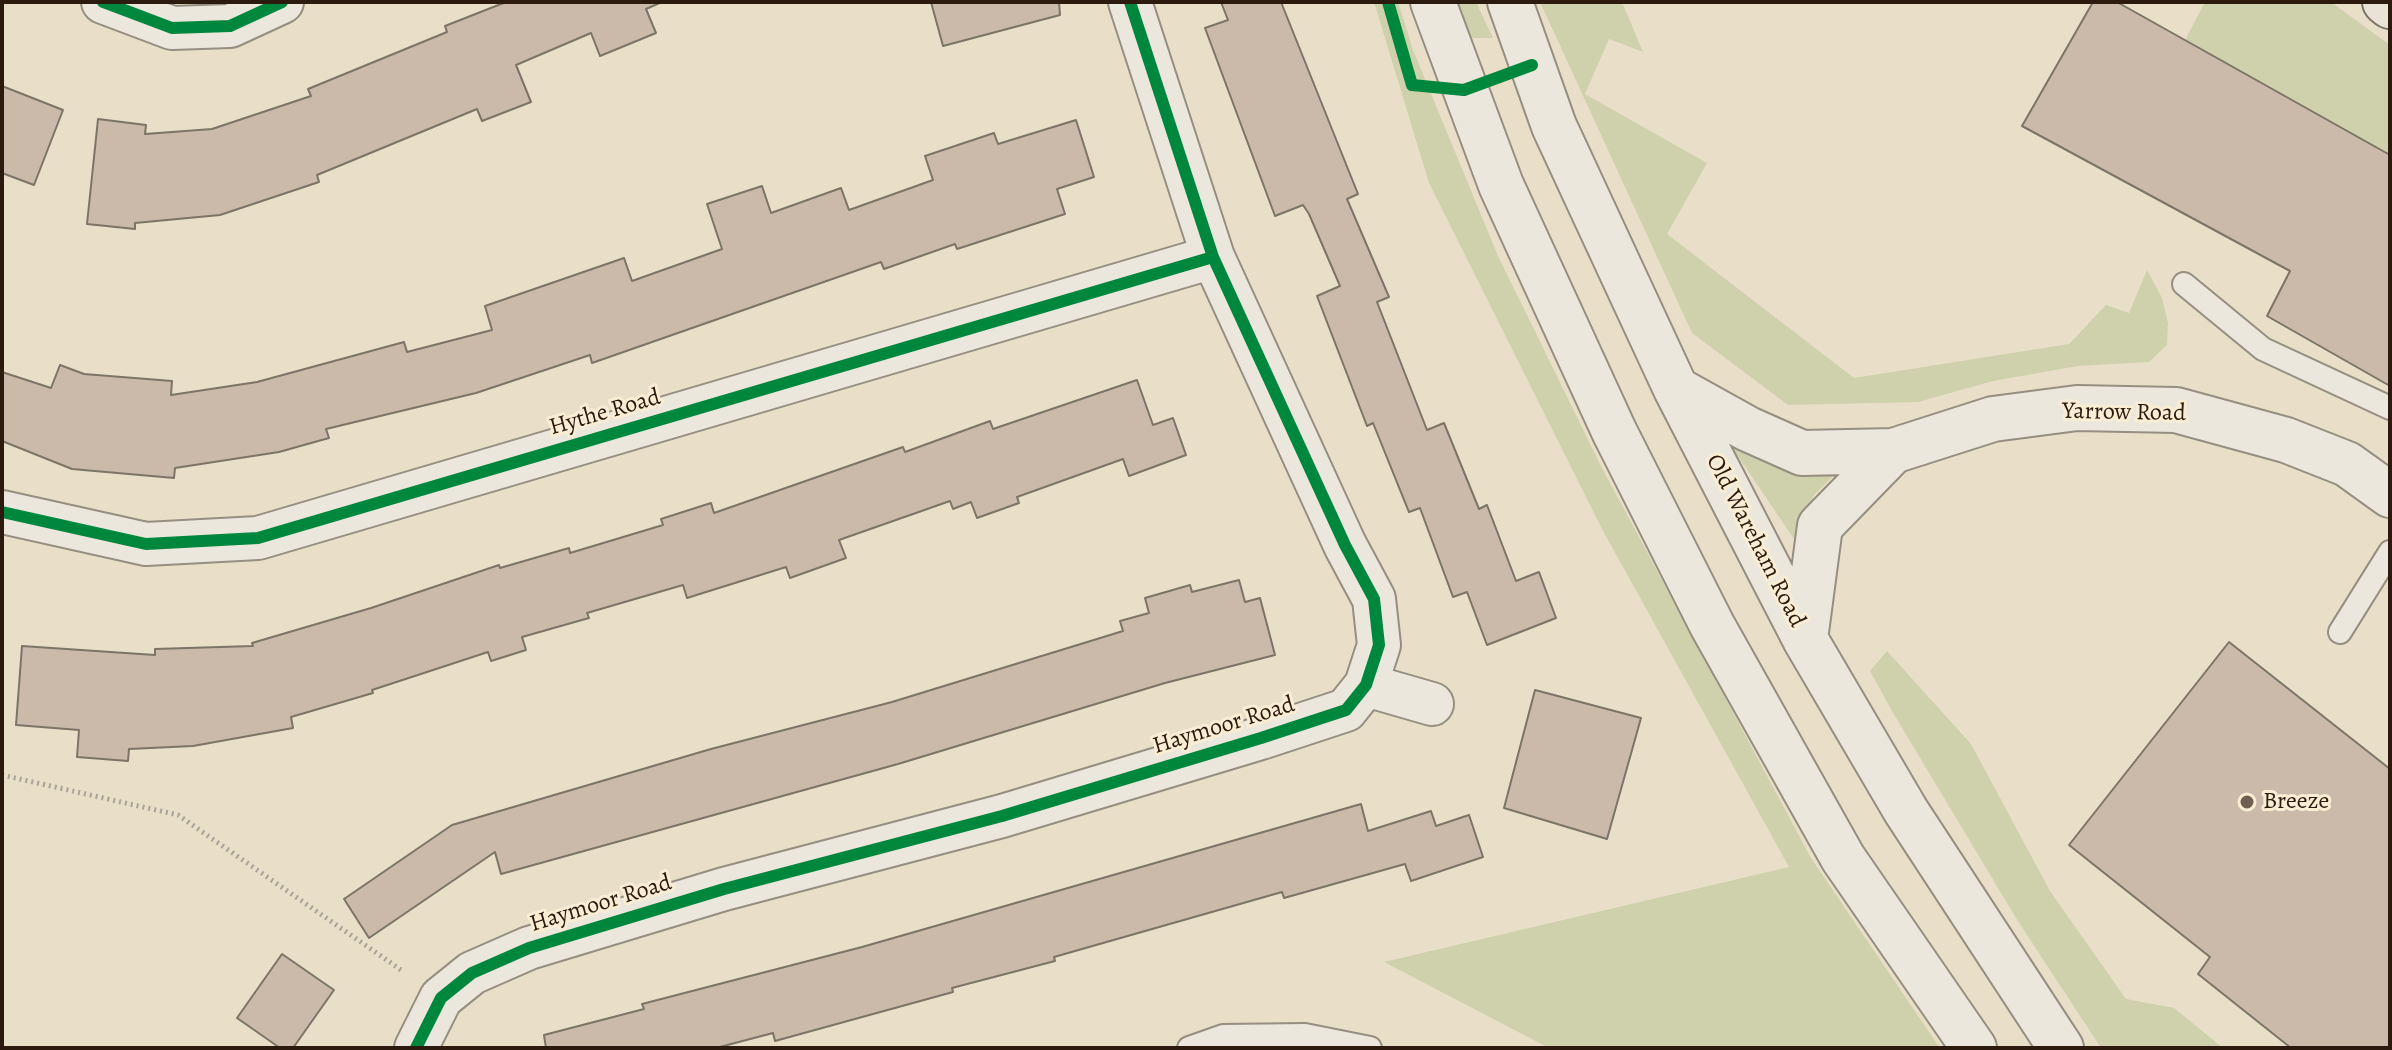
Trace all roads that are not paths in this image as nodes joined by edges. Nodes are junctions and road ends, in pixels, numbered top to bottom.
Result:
1 (103, 2) edge
2 (282, 2) edge
3 (1130, 2) edge
4 (1433, 2) edge
5 (1510, 2) edge
6 (2385, 2) edge
7 (2390, 6) edge
8 (1213, 257) junction
9 (2184, 284) dead end
10 (1676, 389) junction
11 (2390, 408) edge
12 (1893, 451) junction
13 (2390, 495) edge
14 (2, 512) edge
15 (2390, 552) edge
16 (2340, 632) dead end
17 (1805, 639) junction
18 (1366, 685) junction
19 (1432, 704) dead end
20 (416, 1048) edge
21 (1189, 1048) edge
22 (1370, 1048) edge
23 (1974, 1048) edge
24 (2061, 1048) edge

1 - 2 street
3 - 8 street, Haymoor Road
4 - 23 street
5 - 10 street, Old Wareham Road
6 - 7 highway
8 - 14 street, Hythe Road
8 - 18 street, Haymoor Road
9 - 11 lane
10 - 12 street, Yarrow Road
10 - 17 street, Old Wareham Road
12 - 13 street, Yarrow Road
12 - 17 street, Yarrow Road
15 - 16 lane
17 - 24 street, Old Wareham Road
18 - 19 street
18 - 20 street, Haymoor Road
21 - 22 lane

